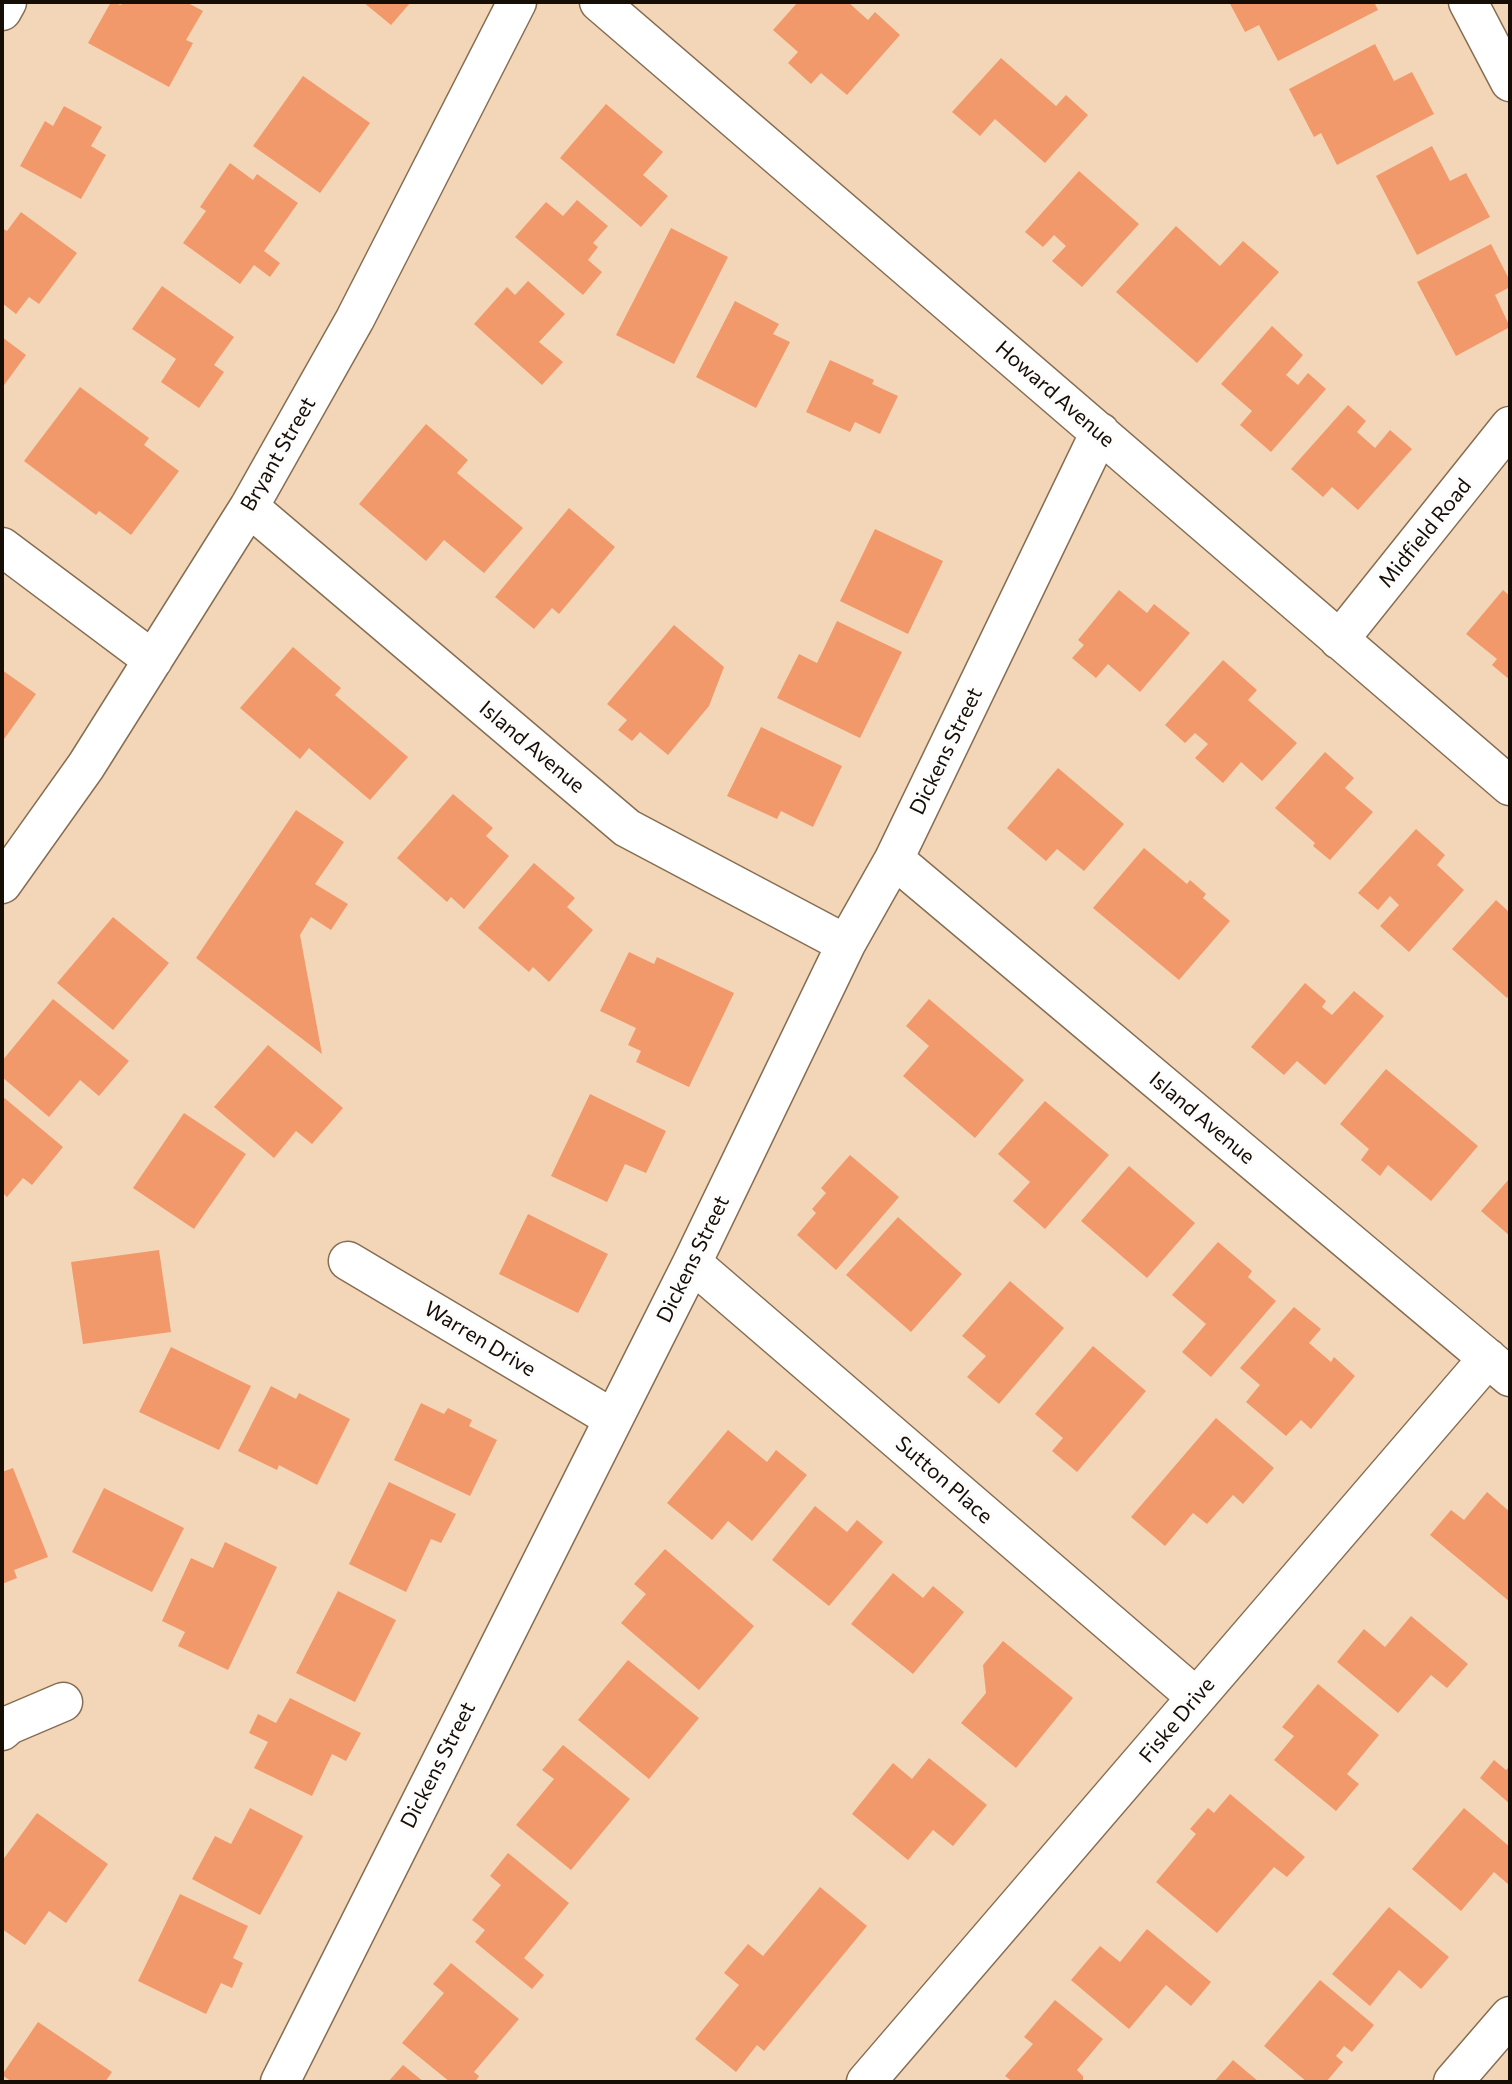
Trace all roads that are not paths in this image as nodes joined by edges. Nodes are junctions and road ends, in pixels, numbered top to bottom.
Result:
1 (7, 2) edge
2 (517, 2) edge
3 (599, 2) edge
4 (1468, 2) edge
5 (2, 11) edge
6 (1510, 82) edge
7 (1510, 426) edge
8 (1100, 432) junction
9 (248, 506) junction
10 (2, 547) edge
11 (1339, 640) junction
12 (153, 660) junction
13 (1510, 786) edge
14 (894, 859) junction
15 (2, 884) edge
16 (846, 944) junction
17 (348, 1261) dead end
18 (692, 1263) junction
19 (1499, 1367) edge
20 (612, 1418) junction
21 (1196, 1697) junction
22 (63, 1702) dead end
23 (2, 1731) edge
24 (1510, 2016) edge
25 (280, 2082) edge
26 (866, 2082) edge
27 (1453, 2082) edge

1 - 5 street
2 - 9 street, Bryant Street
3 - 8 street, Howard Avenue
4 - 6 street
7 - 11 street, Midfield Road
8 - 11 street, Howard Avenue
8 - 14 street, Dickens Street
9 - 12 street, Bryant Street
9 - 16 street, Island Avenue
10 - 12 street
11 - 13 street, Howard Avenue
12 - 15 street, Bryant Street
14 - 16 street, Dickens Street
14 - 19 street, Island Avenue
16 - 18 street, Dickens Street
17 - 20 street, Warren Drive
18 - 20 street, Dickens Street
18 - 21 street, Sutton Place
19 - 21 street, Fiske Drive
20 - 25 street, Dickens Street
21 - 26 street, Fiske Drive
22 - 23 street
24 - 27 street

